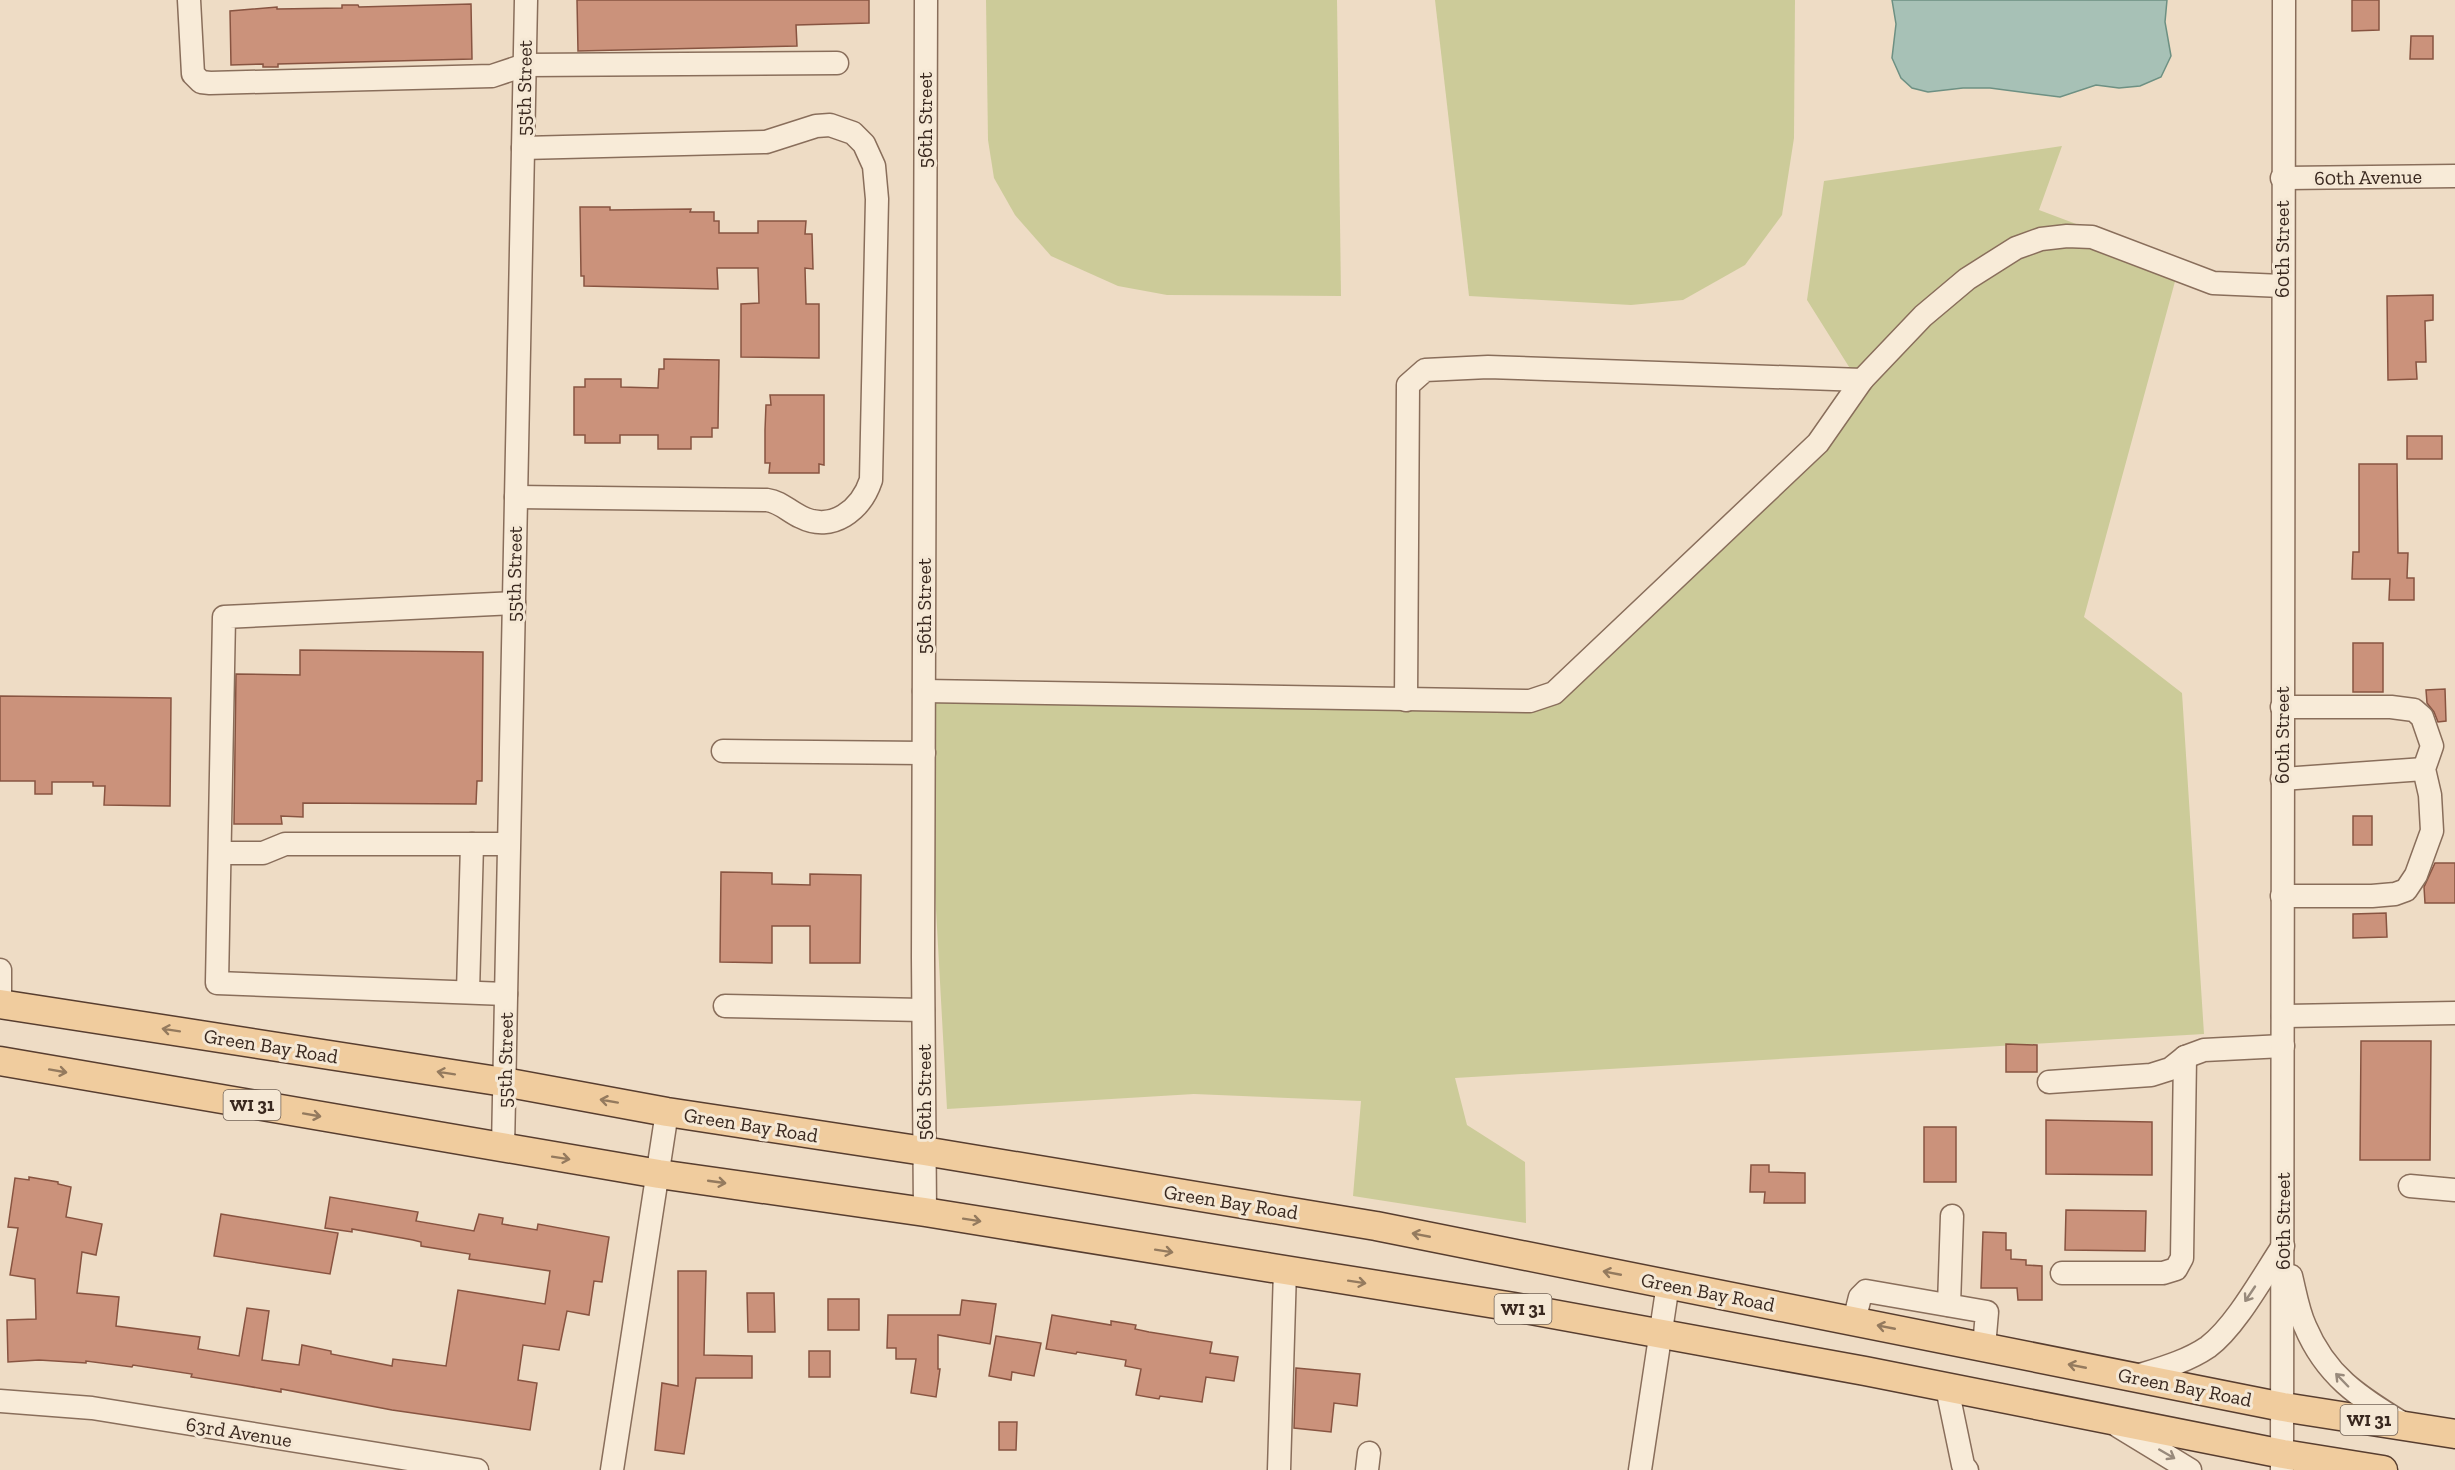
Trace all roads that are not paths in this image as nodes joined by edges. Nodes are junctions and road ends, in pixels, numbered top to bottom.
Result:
1 (189, 0) edge
2 (526, 0) edge
3 (926, 0) edge
4 (2284, 0) edge
5 (837, 63) dead end
6 (525, 65) junction
7 (523, 147) junction
8 (2455, 176) edge
9 (2282, 178) junction
10 (2282, 286) junction
11 (1862, 380) junction
12 (516, 497) junction
13 (514, 603) junction
14 (924, 691) junction
15 (1406, 700) junction
16 (2282, 707) junction
17 (723, 751) dead end
18 (924, 753) junction
19 (2424, 769) junction
20 (2282, 779) junction
21 (508, 843) junction
22 (472, 844) junction
23 (220, 853) junction
24 (2283, 896) junction
25 (0, 970) edge
26 (468, 992) junction
27 (506, 993) junction
28 (0, 1004) edge
29 (725, 1006) dead end
30 (923, 1010) junction
31 (2455, 1013) edge
32 (2283, 1016) junction
33 (2283, 1046) junction
34 (2185, 1057) junction
35 (0, 1061) edge
36 (504, 1082) junction
37 (2049, 1082) dead end
38 (667, 1112) junction
39 (503, 1148) junction
40 (924, 1151) junction
41 (659, 1174) junction
42 (2410, 1186) dead end
43 (2455, 1190) edge
44 (925, 1212) junction
45 (1952, 1216) dead end
46 (2283, 1246) junction
47 (1285, 1270) junction
48 (2062, 1273) dead end
49 (1668, 1284) junction
50 (1949, 1305) junction
51 (1854, 1321) junction
52 (1659, 1334) junction
53 (1984, 1347) junction
54 (2134, 1377) junction
55 (1947, 1388) junction
56 (0, 1401) edge
57 (2283, 1407) junction
58 (2106, 1420) junction
59 (2406, 1426) junction
60 (2455, 1434) edge
61 (2283, 1462) edge
62 (477, 1470) edge
63 (612, 1470) edge
64 (1279, 1470) edge
65 (1640, 1470) edge
66 (1967, 1470) edge
67 (2190, 1470) edge
68 (2383, 1470) edge

1 - 6 street
2 - 6 street, 55th Street
3 - 14 street, 56th Street
4 - 9 street, 60th Street
5 - 6 street
6 - 7 street, 55th Street
7 - 12 street, 55th Street
7 - 12 street
8 - 9 street, 60th Avenue
9 - 10 street, 60th Street
10 - 11 street
10 - 16 street, 60th Street
11 - 15 street
11 - 15 street
12 - 13 street, 55th Street
13 - 21 street, 55th Street
13 - 23 street
14 - 15 street
14 - 18 street, 56th Street
16 - 19 street
16 - 20 street, 60th Street
17 - 18 street
18 - 30 street, 56th Street
19 - 20 street
19 - 24 street
20 - 24 street, 60th Street
21 - 22 street
21 - 27 street, 55th Street
22 - 23 street
22 - 26 street
23 - 26 street
24 - 32 street, 60th Street
25 - 28 street
26 - 27 street
27 - 36 street, 55th Street
36 -> 28 main road, Green Bay Road / WI 31
29 - 30 street
30 - 40 street, 56th Street
31 - 32 street
32 - 33 street, 60th Street
33 - 34 street
33 - 46 street, 60th Street
34 - 37 street
34 - 48 street
35 -> 39 main road, WI 31
38 -> 36 main road, Green Bay Road / WI 31
36 - 39 street, 55th Street
38 - 40 main road, Green Bay Road / WI 31
38 - 41 street
39 -> 41 main road, WI 31
40 - 44 street, 56th Street
49 -> 40 main road, Green Bay Road / WI 31
41 -> 44 main road, WI 31
41 - 63 street
42 - 43 street
44 -> 47 main road, WI 31
45 - 50 street
46 -> 54 street
46 - 57 street, 60th Street
59 -> 46 street
47 -> 52 main road, WI 31
47 - 64 street
49 - 51 main road, Green Bay Road / WI 31
49 - 52 street
50 - 51 street
50 - 53 street
53 -> 51 main road, Green Bay Road / WI 31
52 - 55 main road, WI 31
52 - 65 street
54 -> 53 main road, Green Bay Road / WI 31
54 - 57 main road, Green Bay Road / WI 31
55 - 58 main road, WI 31
55 - 66 street
56 - 62 street, 63rd Avenue
57 - 59 main road, Green Bay Road / WI 31
57 - 61 street, 60th Street
58 - 61 main road, WI 31
58 -> 67 street
59 - 60 main road, Green Bay Road / WI 31
61 - 68 main road, WI 31

